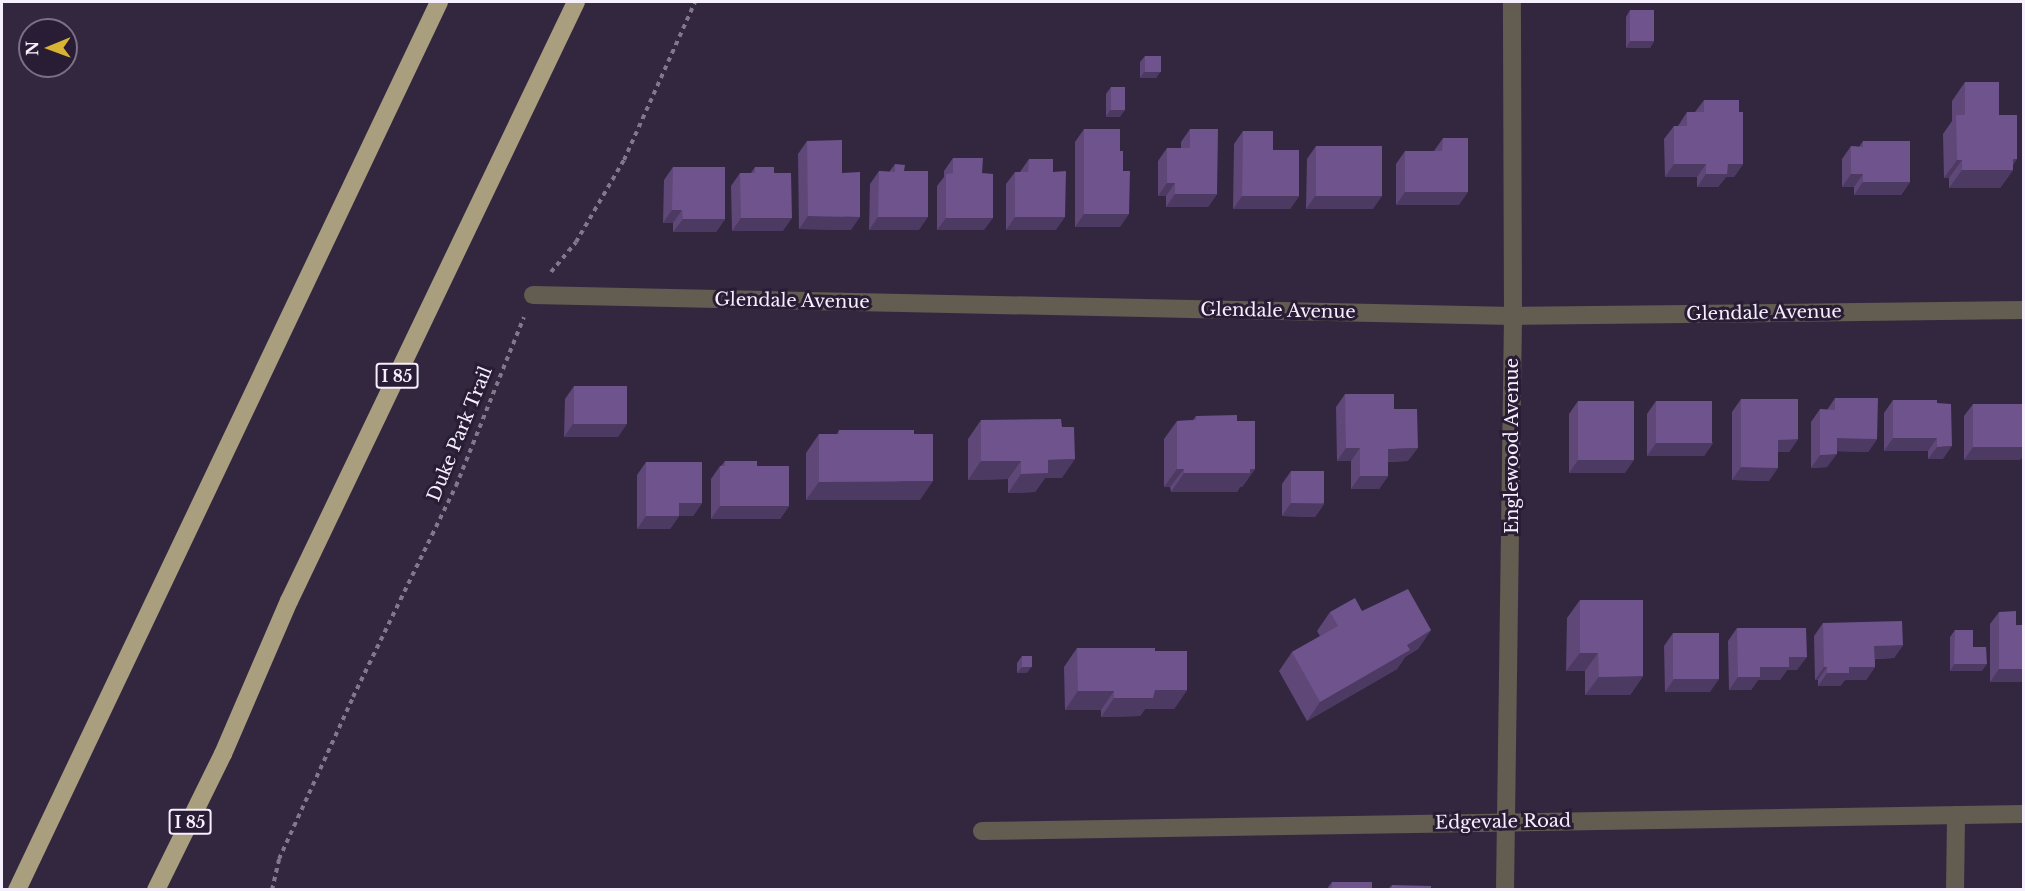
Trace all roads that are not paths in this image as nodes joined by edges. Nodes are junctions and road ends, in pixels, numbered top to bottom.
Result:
1 (439, 2) edge
2 (576, 2) edge
3 (1512, 2) edge
4 (533, 295) road end
5 (2024, 310) edge
6 (1513, 316) junction
7 (2024, 814) edge
8 (1956, 815) junction
9 (1507, 821) junction
10 (982, 831) dead end
11 (17, 890) edge
12 (156, 890) edge
13 (1505, 890) edge
14 (1955, 890) edge

1 - 11 highway
2 - 12 highway, I 85
3 - 6 street, Englewood Avenue
4 - 6 street, Glendale Avenue
5 - 6 street, Glendale Avenue
6 - 9 street, Englewood Avenue
7 - 8 street, Edgevale Road
8 - 9 street, Edgevale Road
8 - 14 street
9 - 10 street, Edgevale Road
9 - 13 street, Englewood Avenue

